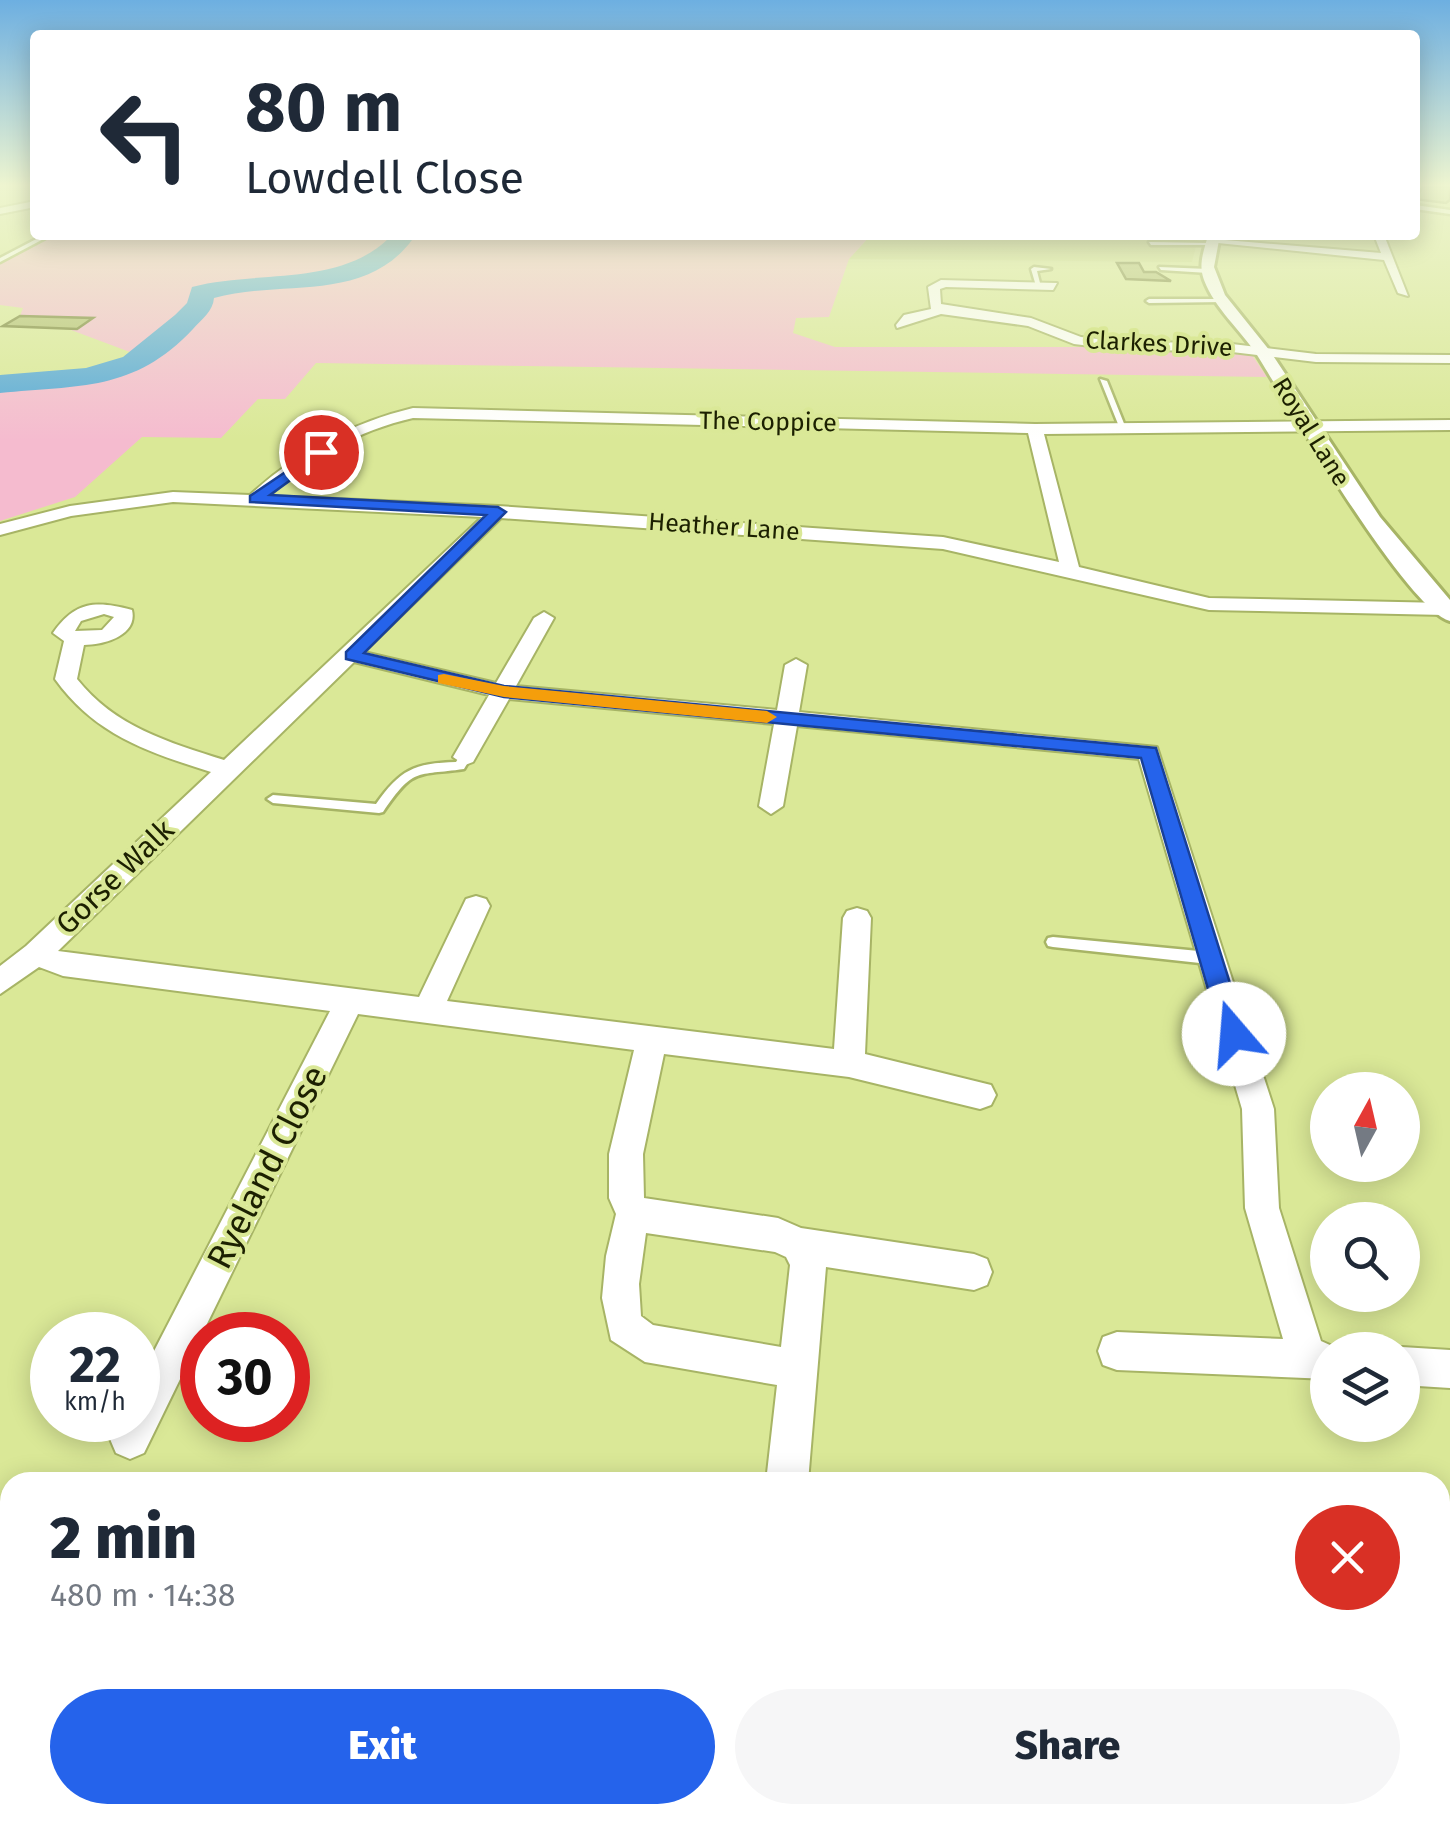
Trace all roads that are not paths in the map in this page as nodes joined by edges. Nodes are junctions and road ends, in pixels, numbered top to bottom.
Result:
1 (1035, 271) edge
2 (1208, 271) edge
3 (1395, 271) edge
4 (1046, 286) joint
5 (1404, 294) dead end
6 (1222, 301) junction
7 (1149, 302) dead end
8 (941, 310) junction
9 (902, 325) dead end
10 (1262, 350) junction
11 (1450, 359) edge
12 (1103, 382) dead end
13 (1306, 426) junction
14 (1450, 426) edge
15 (1036, 429) junction
16 (1124, 429) junction
17 (256, 499) junction
18 (498, 512) junction
19 (0, 530) edge
20 (1071, 571) junction
21 (1448, 612) edge
22 (544, 618) dead end
23 (75, 640) dead end
24 (352, 655) junction
25 (796, 665) dead end
26 (504, 692) junction
27 (786, 719) junction
28 (465, 757) joint
29 (227, 769) junction
30 (273, 798) dead end
31 (771, 806) dead end
32 (476, 906) dead end
33 (857, 918) dead end
34 (1053, 942) dead end
35 (36, 954) junction
36 (1209, 958) junction
37 (0, 982) edge
38 (350, 1001) junction
39 (426, 1010) junction
40 (652, 1040) junction
41 (850, 1064) junction
42 (980, 1095) dead end
43 (633, 1214) junction
44 (798, 1245) junction
45 (974, 1272) dead end
46 (1310, 1338) edge
47 (1117, 1351) dead end
48 (1310, 1360) edge
49 (1420, 1367) edge
50 (799, 1369) junction
51 (1450, 1369) edge
52 (160, 1380) edge
53 (788, 1472) edge

1 - 4 lane
2 - 6 street, Royal Lane
3 - 5 street
4 - 8 street
6 - 7 lane
6 - 10 street, Royal Lane
8 - 9 street, Clarkes Drive
8 - 10 street, Clarkes Drive
10 - 11 street, Clarkes Drive
10 - 13 street, Royal Lane
12 - 16 lane
13 - 14 street, The Coppice
13 - 16 street, The Coppice
13 - 21 street, Royal Lane
15 - 16 street, The Coppice
15 - 17 street, The Coppice
15 - 20 street
17 - 18 street, Heather Lane
17 - 19 street, Heather Lane
18 - 20 street, Heather Lane
18 - 24 street, Gorse Walk
20 - 21 street, Heather Lane
22 - 26 street
23 - 29 street
24 - 26 street
24 - 29 street, Gorse Walk
25 - 27 street
26 - 27 street
26 - 28 street
27 - 31 street
27 - 36 street
28 - 30 lane
29 - 35 street, Gorse Walk
32 - 39 street
33 - 41 street
34 - 36 lane
35 - 37 street, Gorse Walk
35 - 38 street
36 - 46 street
38 - 39 street
38 - 52 street, Ryeland Close
39 - 40 street
40 - 41 street
40 - 43 street
41 - 42 street
43 - 44 street
43 - 50 street
44 - 45 street
44 - 50 street
47 - 48 street
49 - 51 street
50 - 53 street

